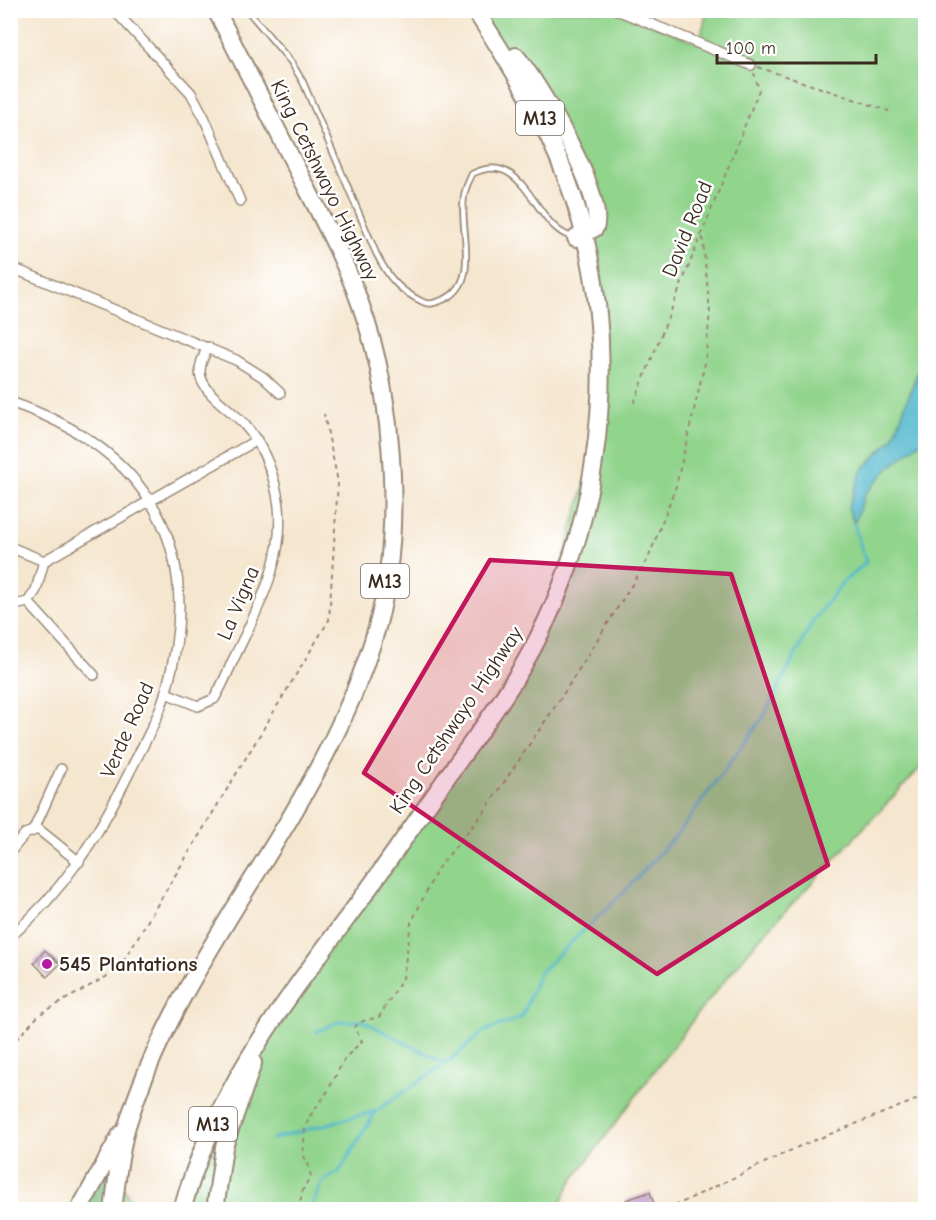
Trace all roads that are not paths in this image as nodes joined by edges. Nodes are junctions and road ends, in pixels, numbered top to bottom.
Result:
1 (114, 10) edge
2 (216, 10) edge
3 (247, 10) edge
4 (474, 10) edge
5 (480, 10) edge
6 (617, 10) edge
7 (751, 65) road end
8 (240, 201) dead end
9 (580, 236) junction
10 (10, 267) edge
11 (208, 347) junction
12 (280, 393) dead end
13 (10, 402) edge
14 (257, 440) junction
15 (149, 502) junction
16 (10, 547) edge
17 (45, 561) junction
18 (28, 602) junction
19 (10, 606) edge
20 (94, 675) dead end
21 (166, 693) junction
22 (61, 769) dead end
23 (34, 829) junction
24 (10, 852) edge
25 (79, 862) junction
26 (10, 937) edge
27 (257, 1044) junction
28 (127, 1127) junction
29 (79, 1209) edge
30 (113, 1209) edge
31 (182, 1209) edge
32 (215, 1209) edge

1 - 8 street
2 - 28 highway, King Cetshwayo Highway / M13
3 - 9 lane
4 - 9 highway, King Cetshwayo Highway / M13
5 - 9 highway
6 - 7 street
9 - 27 highway, King Cetshwayo Highway / M13
10 - 11 street
11 - 12 street
11 - 14 street, La Vigna
13 - 15 street, Verde Road
14 - 15 street
14 - 21 street, La Vigna
15 - 17 street
15 - 21 street, Verde Road
16 - 17 street
17 - 18 street
18 - 19 street
18 - 20 street
21 - 25 street, Verde Road
22 - 23 street
23 - 24 street
23 - 25 street
25 - 26 street, Verde Road
27 - 31 highway, King Cetshwayo Highway / M13
27 - 32 highway
28 - 29 highway
28 - 30 highway, King Cetshwayo Highway / M13

